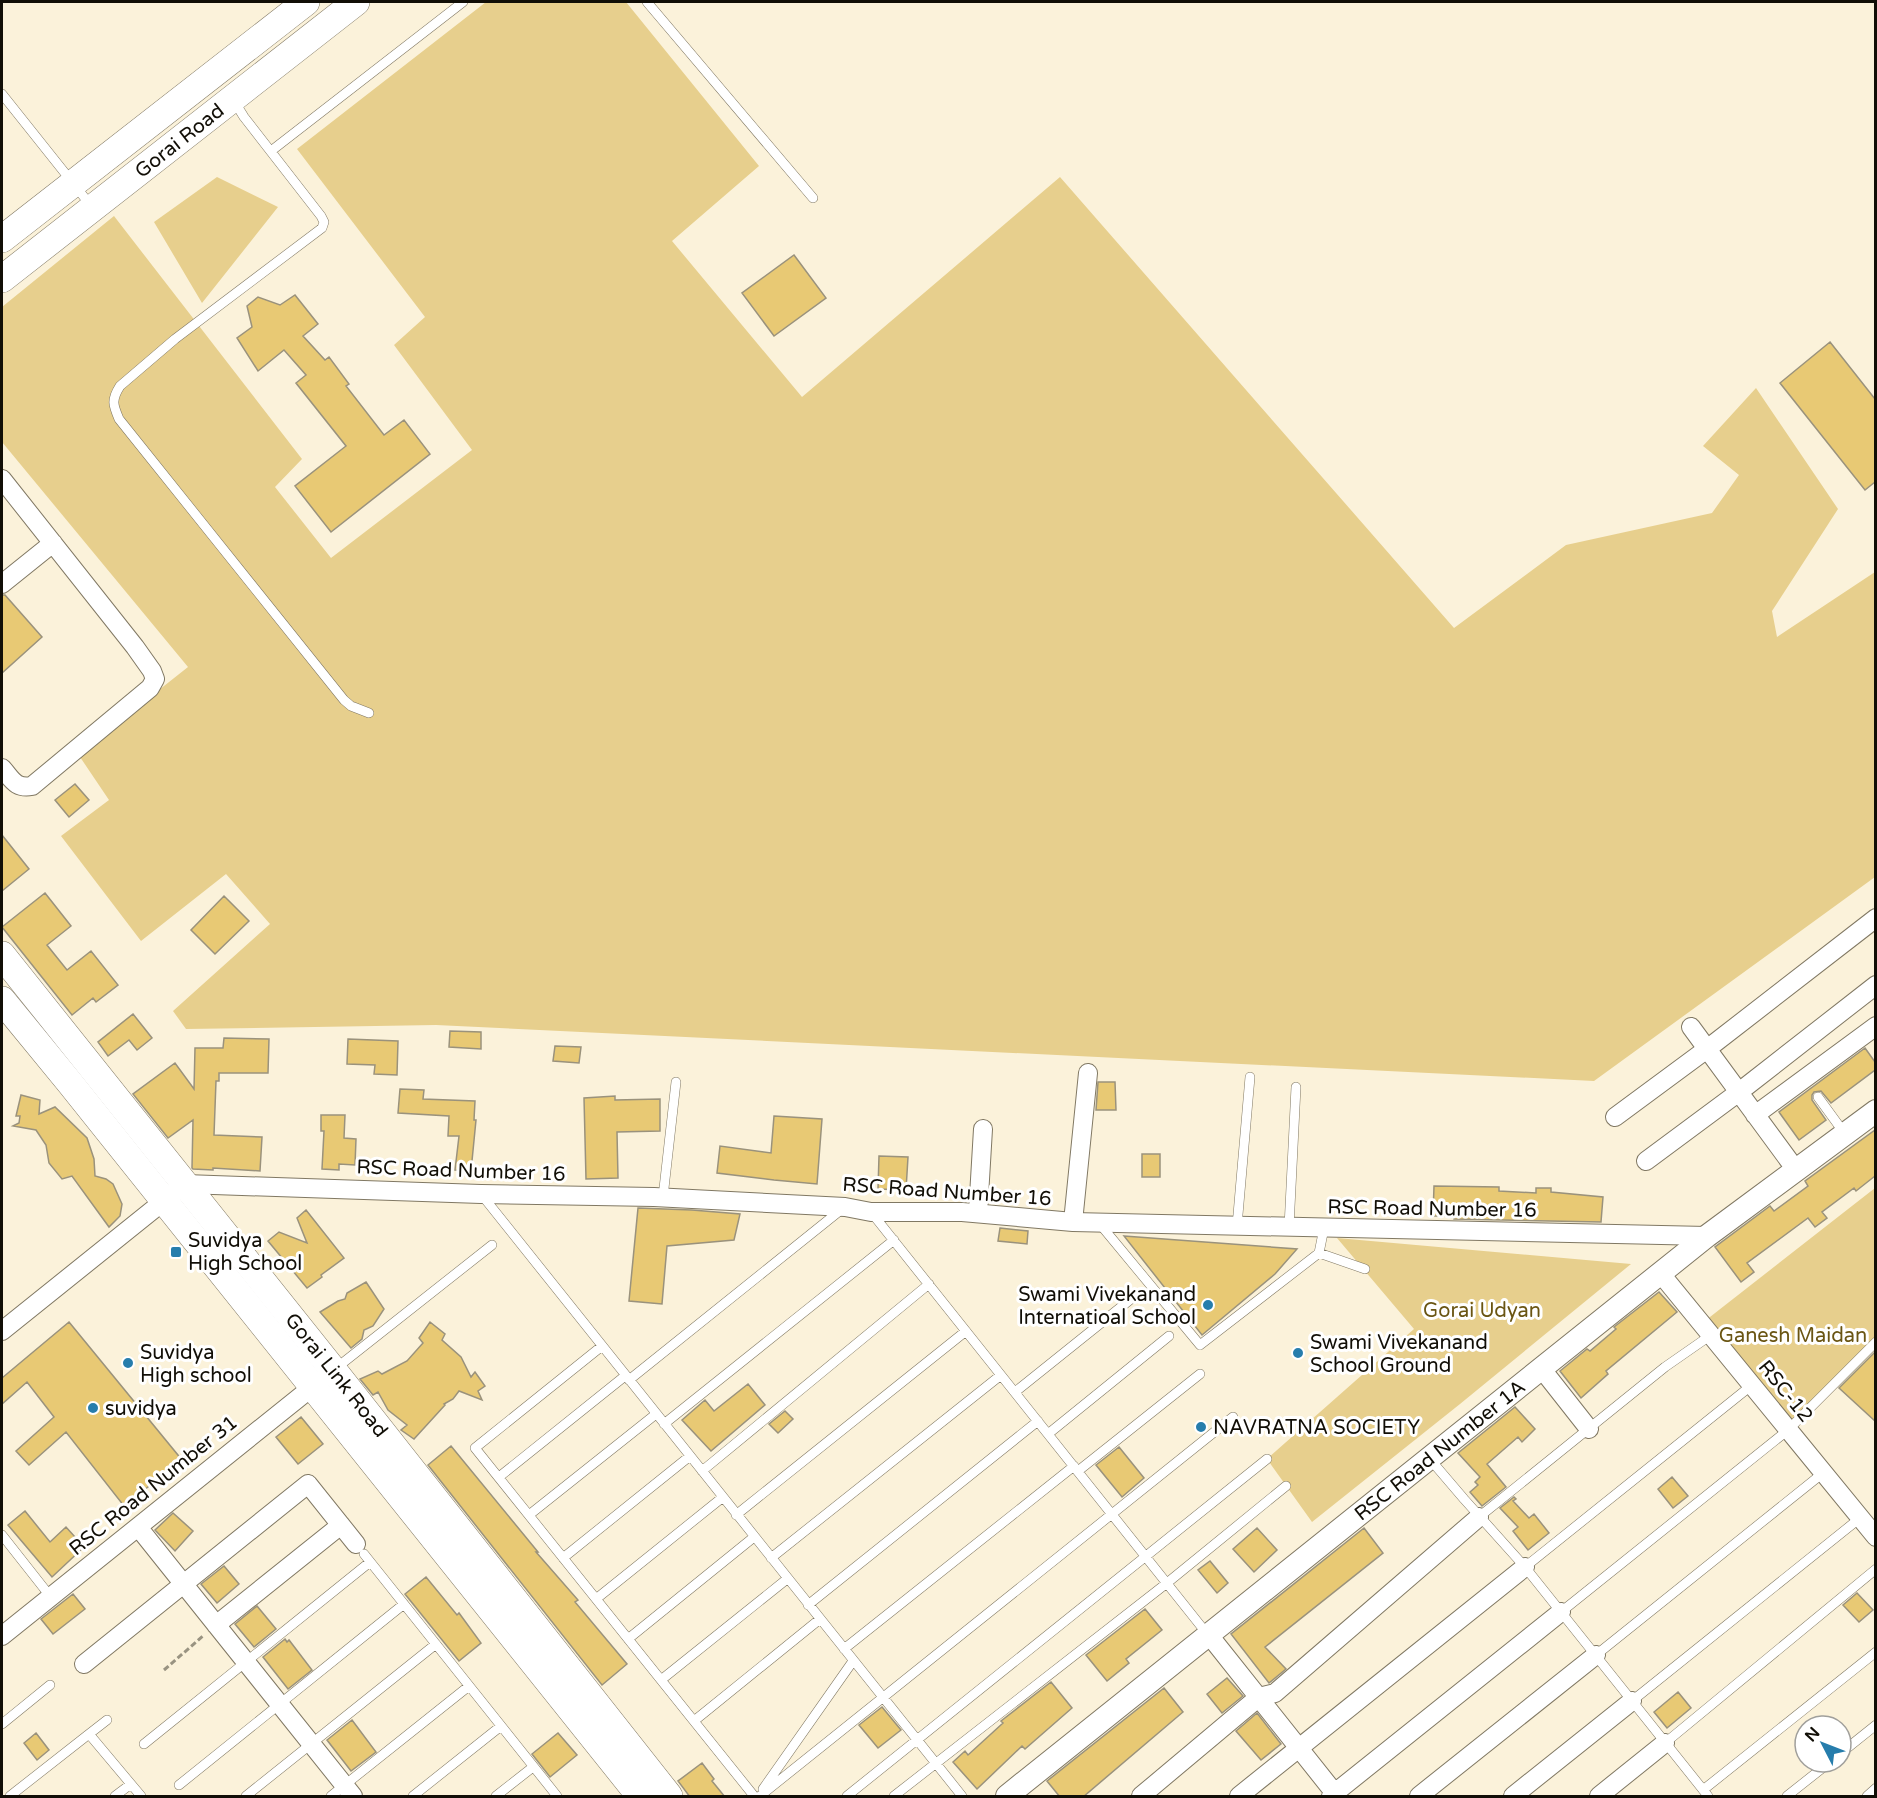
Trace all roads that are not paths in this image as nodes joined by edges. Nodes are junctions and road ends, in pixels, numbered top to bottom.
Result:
1 (306, 2) edge
2 (356, 2) edge
3 (463, 2) edge
4 (647, 2) edge
5 (2, 94) edge
6 (232, 98) junction
7 (270, 151) junction
8 (74, 183) junction
9 (813, 198) dead end
10 (93, 207) junction
11 (2, 239) edge
12 (2, 279) edge
13 (2, 479) edge
14 (53, 543) junction
15 (2, 584) edge
16 (369, 713) dead end
17 (2, 768) edge
18 (1875, 918) edge
19 (6, 971) edge
20 (1875, 984) edge
21 (35, 996) junction
22 (5, 1012) edge
23 (1875, 1026) edge
24 (1691, 1027) dead end
25 (1707, 1049) junction
26 (1088, 1073) dead end
27 (1250, 1077) dead end
28 (676, 1082) dead end
29 (1296, 1087) dead end
30 (1739, 1092) junction
31 (1818, 1097) dead end
32 (1875, 1111) edge
33 (1615, 1116) dead end
34 (1755, 1116) junction
35 (983, 1129) dead end
36 (1845, 1134) junction
37 (1646, 1161) dead end
38 (1796, 1170) junction
39 (174, 1192) junction
40 (481, 1194) junction
41 (663, 1197) junction
42 (845, 1207) junction
43 (871, 1212) junction
44 (978, 1213) junction
45 (1073, 1222) junction
46 (1099, 1223) junction
47 (1237, 1226) junction
48 (1289, 1227) junction
49 (1324, 1228) junction
50 (1707, 1236) junction
51 (894, 1240) junction
52 (492, 1245) dead end
53 (1319, 1252) junction
54 (1365, 1269) dead end
55 (1661, 1274) junction
56 (929, 1284) junction
57 (1136, 1295) dead end
58 (2, 1331) edge
59 (966, 1331) junction
60 (1711, 1335) junction
61 (1169, 1336) dead end
62 (1875, 1342) edge
63 (602, 1346) junction
64 (1541, 1368) junction
65 (1200, 1374) dead end
66 (1001, 1375) junction
67 (627, 1378) junction
68 (323, 1379) junction
69 (1752, 1385) junction
70 (1015, 1392) junction
71 (656, 1414) junction
72 (1233, 1417) dead end
73 (1038, 1421) junction
74 (664, 1424) junction
75 (1589, 1429) junction
76 (1788, 1430) junction
77 (1048, 1434) junction
78 (690, 1456) junction
79 (1429, 1458) junction
80 (1267, 1459) dead end
81 (1076, 1469) junction
82 (702, 1471) junction
83 (1823, 1473) junction
84 (499, 1477) junction
85 (1286, 1486) dead end
86 (723, 1497) junction
87 (1112, 1514) junction
88 (529, 1515) junction
89 (736, 1515) junction
90 (1479, 1517) junction
91 (1860, 1518) junction
92 (341, 1525) junction
93 (138, 1527) junction
94 (2, 1535) edge
95 (754, 1537) junction
96 (1875, 1538) edge
97 (360, 1549) joint
98 (1146, 1556) junction
99 (563, 1557) junction
100 (771, 1558) junction
101 (370, 1562) junction
102 (1525, 1567) junction
103 (1875, 1569) edge
104 (787, 1579) junction
105 (1167, 1583) junction
106 (183, 1584) junction
107 (50, 1596) junction
108 (596, 1599) junction
109 (404, 1604) junction
110 (808, 1605) junction
111 (1561, 1612) junction
112 (820, 1619) junction
113 (216, 1626) junction
114 (4, 1629) edge
115 (1209, 1635) junction
116 (628, 1639) junction
117 (436, 1644) junction
118 (844, 1650) junction
119 (1875, 1652) edge
120 (1596, 1655) junction
121 (853, 1661) junction
122 (246, 1662) junction
123 (84, 1664) dead end
124 (661, 1680) junction
125 (50, 1685) dead end
126 (469, 1686) junction
127 (1259, 1697) junction
128 (883, 1698) junction
129 (1632, 1701) junction
130 (279, 1704) junction
131 (107, 1719) dead end
132 (694, 1721) junction
133 (2, 1724) edge
134 (1875, 1725) edge
135 (501, 1726) junction
136 (89, 1734) junction
137 (916, 1740) junction
138 (1665, 1743) junction
139 (1853, 1743) edge
140 (144, 1744) dead end
141 (312, 1744) junction
142 (1299, 1748) junction
143 (935, 1763) junction
144 (533, 1767) junction
145 (1815, 1774) edge
146 (131, 1784) junction
147 (179, 1785) dead end
148 (1875, 1788) edge
149 (343, 1793) edge
150 (1705, 1793) edge
151 (1335, 1796) edge
152 (10, 1797) edge
153 (115, 1797) edge
154 (141, 1797) edge
155 (246, 1797) edge
156 (413, 1797) edge
157 (496, 1797) edge
158 (557, 1797) edge
159 (640, 1797) edge
160 (669, 1797) edge
161 (757, 1797) edge
162 (847, 1797) edge
163 (894, 1797) edge
164 (962, 1797) edge
165 (1007, 1797) edge
166 (1141, 1797) edge
167 (1239, 1797) edge
168 (1419, 1797) edge
169 (1513, 1797) edge
170 (1599, 1797) edge
171 (1787, 1797) edge
172 (1868, 1797) edge

1 - 8 main road, Gorai Road
2 - 6 main road, Gorai Road
3 - 7 lane
4 - 9 lane
5 - 8 lane
6 - 7 lane
6 - 10 main road, Gorai Road
7 - 16 lane
8 - 10 lane
8 - 11 main road, Gorai Road
10 - 12 main road, Gorai Road
13 - 14 street
14 - 15 street
14 - 17 street
18 - 25 street
19 - 21 main road, Gorai Link Road
20 - 30 street
21 - 22 street
21 - 39 main road, Gorai Link Road
22 - 39 main road, Gorai Link Road
23 - 34 street
24 - 25 street
25 - 30 street
25 - 33 street
26 - 45 street
27 - 47 lane
28 - 41 lane
29 - 48 lane
30 - 34 street
30 - 37 street
31 - 36 lane
32 - 36 street, RSC Road Number 1A
34 - 38 street
35 - 44 street
36 - 38 street, RSC Road Number 1A
38 - 50 street, RSC Road Number 1A
39 - 40 street, RSC Road Number 16
39 - 58 street
39 - 68 main road, Gorai Link Road
40 - 41 street, RSC Road Number 16
40 - 63 lane
41 - 42 street, RSC Road Number 16
42 - 43 street, RSC Road Number 16
42 - 67 lane
43 - 44 street, RSC Road Number 16
43 - 51 lane
44 - 45 street, RSC Road Number 16
45 - 46 street, RSC Road Number 16
46 - 47 street, RSC Road Number 16
46 - 53 lane
47 - 48 street, RSC Road Number 16
48 - 49 street, RSC Road Number 16
49 - 50 street, RSC Road Number 16
49 - 53 lane
50 - 55 street, RSC Road Number 1A
51 - 56 lane
51 - 74 lane
52 - 68 lane
53 - 54 lane
55 - 60 street, RSC-12
55 - 64 street, RSC Road Number 1A
56 - 59 lane
56 - 82 lane
57 - 70 lane
59 - 66 lane
59 - 89 lane
60 - 69 street, RSC-12
60 - 75 lane
61 - 77 lane
62 - 76 lane
63 - 67 lane
63 - 84 lane
64 - 75 street
64 - 79 street, RSC Road Number 1A
65 - 81 lane
66 - 70 lane
66 - 100 lane
67 - 71 lane
67 - 84 lane
68 - 93 street, RSC Road Number 31
68 - 159 main road, Gorai Link Road
68 - 160 main road, Gorai Link Road
69 - 76 street, RSC-12
69 - 102 lane
70 - 73 lane
71 - 74 lane
71 - 88 lane
72 - 87 lane
73 - 77 lane
73 - 110 lane
74 - 78 lane
75 - 90 lane
76 - 83 street, RSC-12
76 - 111 lane
77 - 81 lane
78 - 82 lane
78 - 99 lane
79 - 90 lane
79 - 115 street, RSC Road Number 1A
80 - 98 lane
81 - 87 lane
81 - 118 lane
82 - 86 lane
83 - 91 street, RSC-12
83 - 120 lane
84 - 88 lane
85 - 105 lane
86 - 89 lane
86 - 108 lane
87 - 98 lane
87 - 128 lane
88 - 99 lane
89 - 95 lane
90 - 102 lane
90 - 127 street
91 - 96 street, RSC-12
91 - 129 lane
92 - 97 street
92 - 106 street
92 - 113 street
93 - 106 street
93 - 107 street, RSC Road Number 31
94 - 107 lane
95 - 100 lane
95 - 116 lane
97 - 101 lane
98 - 105 lane
98 - 137 lane
99 - 108 lane
100 - 104 lane
101 - 109 lane
101 - 122 lane
102 - 111 lane
102 - 142 street
103 - 138 lane
104 - 110 lane
104 - 124 lane
105 - 115 lane
105 - 143 lane
106 - 113 street
106 - 123 street
107 - 114 street, RSC Road Number 31
108 - 116 lane
109 - 117 lane
109 - 130 lane
110 - 112 lane
111 - 120 lane
111 - 151 street
112 - 118 lane
112 - 132 lane
113 - 122 street
115 - 127 street
115 - 165 street, RSC Road Number 1A
116 - 124 lane
117 - 126 lane
117 - 141 lane
118 - 121 lane
119 - 150 lane
120 - 129 lane
120 - 168 street
121 - 128 lane
121 - 161 lane
122 - 130 street
122 - 140 lane
124 - 132 lane
125 - 133 lane
126 - 135 lane
126 - 149 lane
127 - 142 street
127 - 166 street
128 - 137 lane
128 - 161 lane
129 - 138 lane
129 - 169 street
130 - 141 street
130 - 147 lane
131 - 136 lane
132 - 161 lane
134 - 139 lane
135 - 144 lane
135 - 156 lane
136 - 146 lane
136 - 152 lane
137 - 143 lane
137 - 162 lane
138 - 150 lane
138 - 170 street
141 - 149 street
141 - 155 lane
142 - 151 street
142 - 167 street
143 - 163 lane
143 - 164 lane
144 - 157 lane
144 - 158 lane
145 - 171 lane
146 - 153 lane
146 - 154 lane
148 - 172 lane

